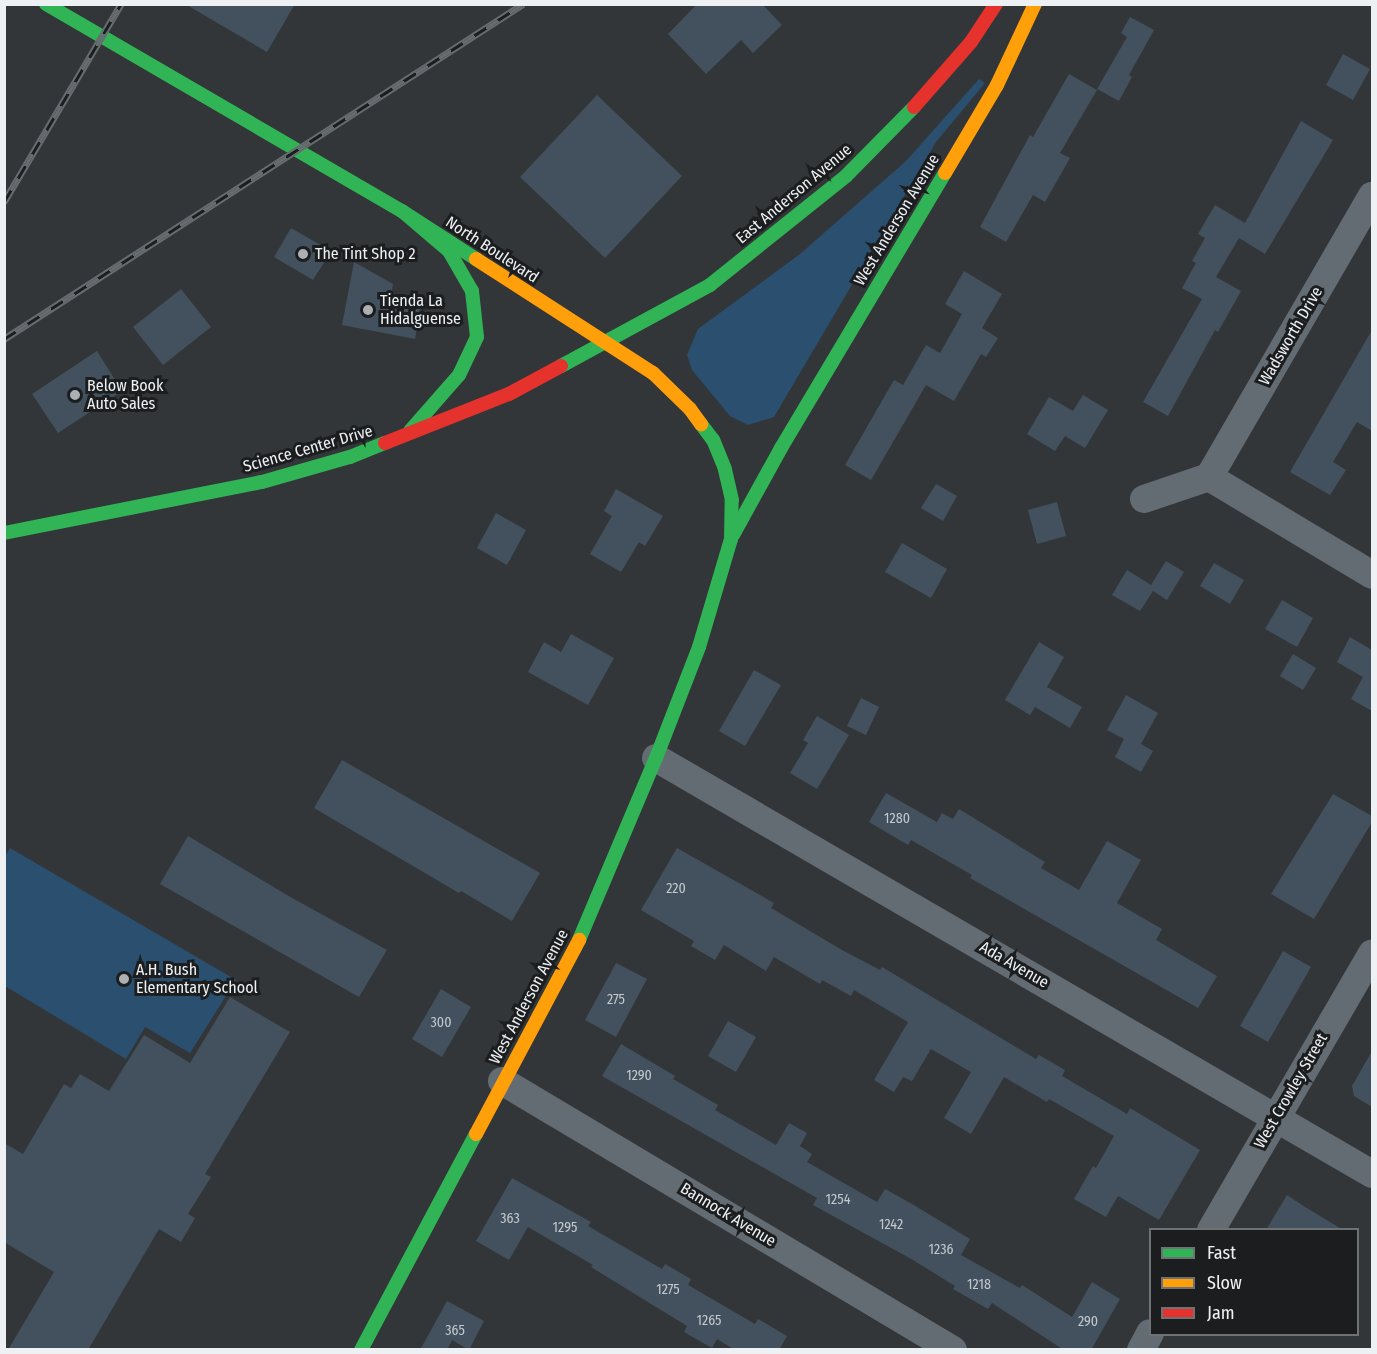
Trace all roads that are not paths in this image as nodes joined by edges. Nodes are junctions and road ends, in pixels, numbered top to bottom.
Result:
1 (46, 4) edge
2 (996, 4) edge
3 (1035, 4) edge
4 (1372, 196) edge
5 (402, 211) junction
6 (603, 343) junction
7 (404, 437) junction
8 (1209, 477) junction
9 (1144, 499) dead end
10 (4, 533) edge
11 (731, 539) junction
12 (1372, 575) edge
13 (699, 647) joint
14 (656, 758) junction
15 (1372, 953) edge
16 (502, 1082) junction
17 (1276, 1117) junction
18 (1372, 1174) edge
19 (1212, 1228) edge
20 (1149, 1335) edge
21 (361, 1350) edge
22 (953, 1350) edge
23 (1141, 1350) edge

1 - 5 street, North Boulevard
2 - 6 street, East Anderson Avenue
3 - 11 street, West Anderson Avenue
4 - 8 street, Wadsworth Drive
5 - 6 street, North Boulevard
5 - 7 street
6 - 7 street, Science Center Drive
6 - 11 street, North Boulevard
7 - 10 street, Science Center Drive
8 - 9 street
8 - 12 street
11 - 13 street, North Boulevard
13 - 14 street, West Anderson Avenue
14 - 16 street, West Anderson Avenue
14 - 17 street, Ada Avenue
15 - 17 street, West Crowley Street
16 - 21 street, West Anderson Avenue
16 - 22 street, Bannock Avenue
17 - 18 street, Ada Avenue
17 - 19 street, West Crowley Street
20 - 23 street

